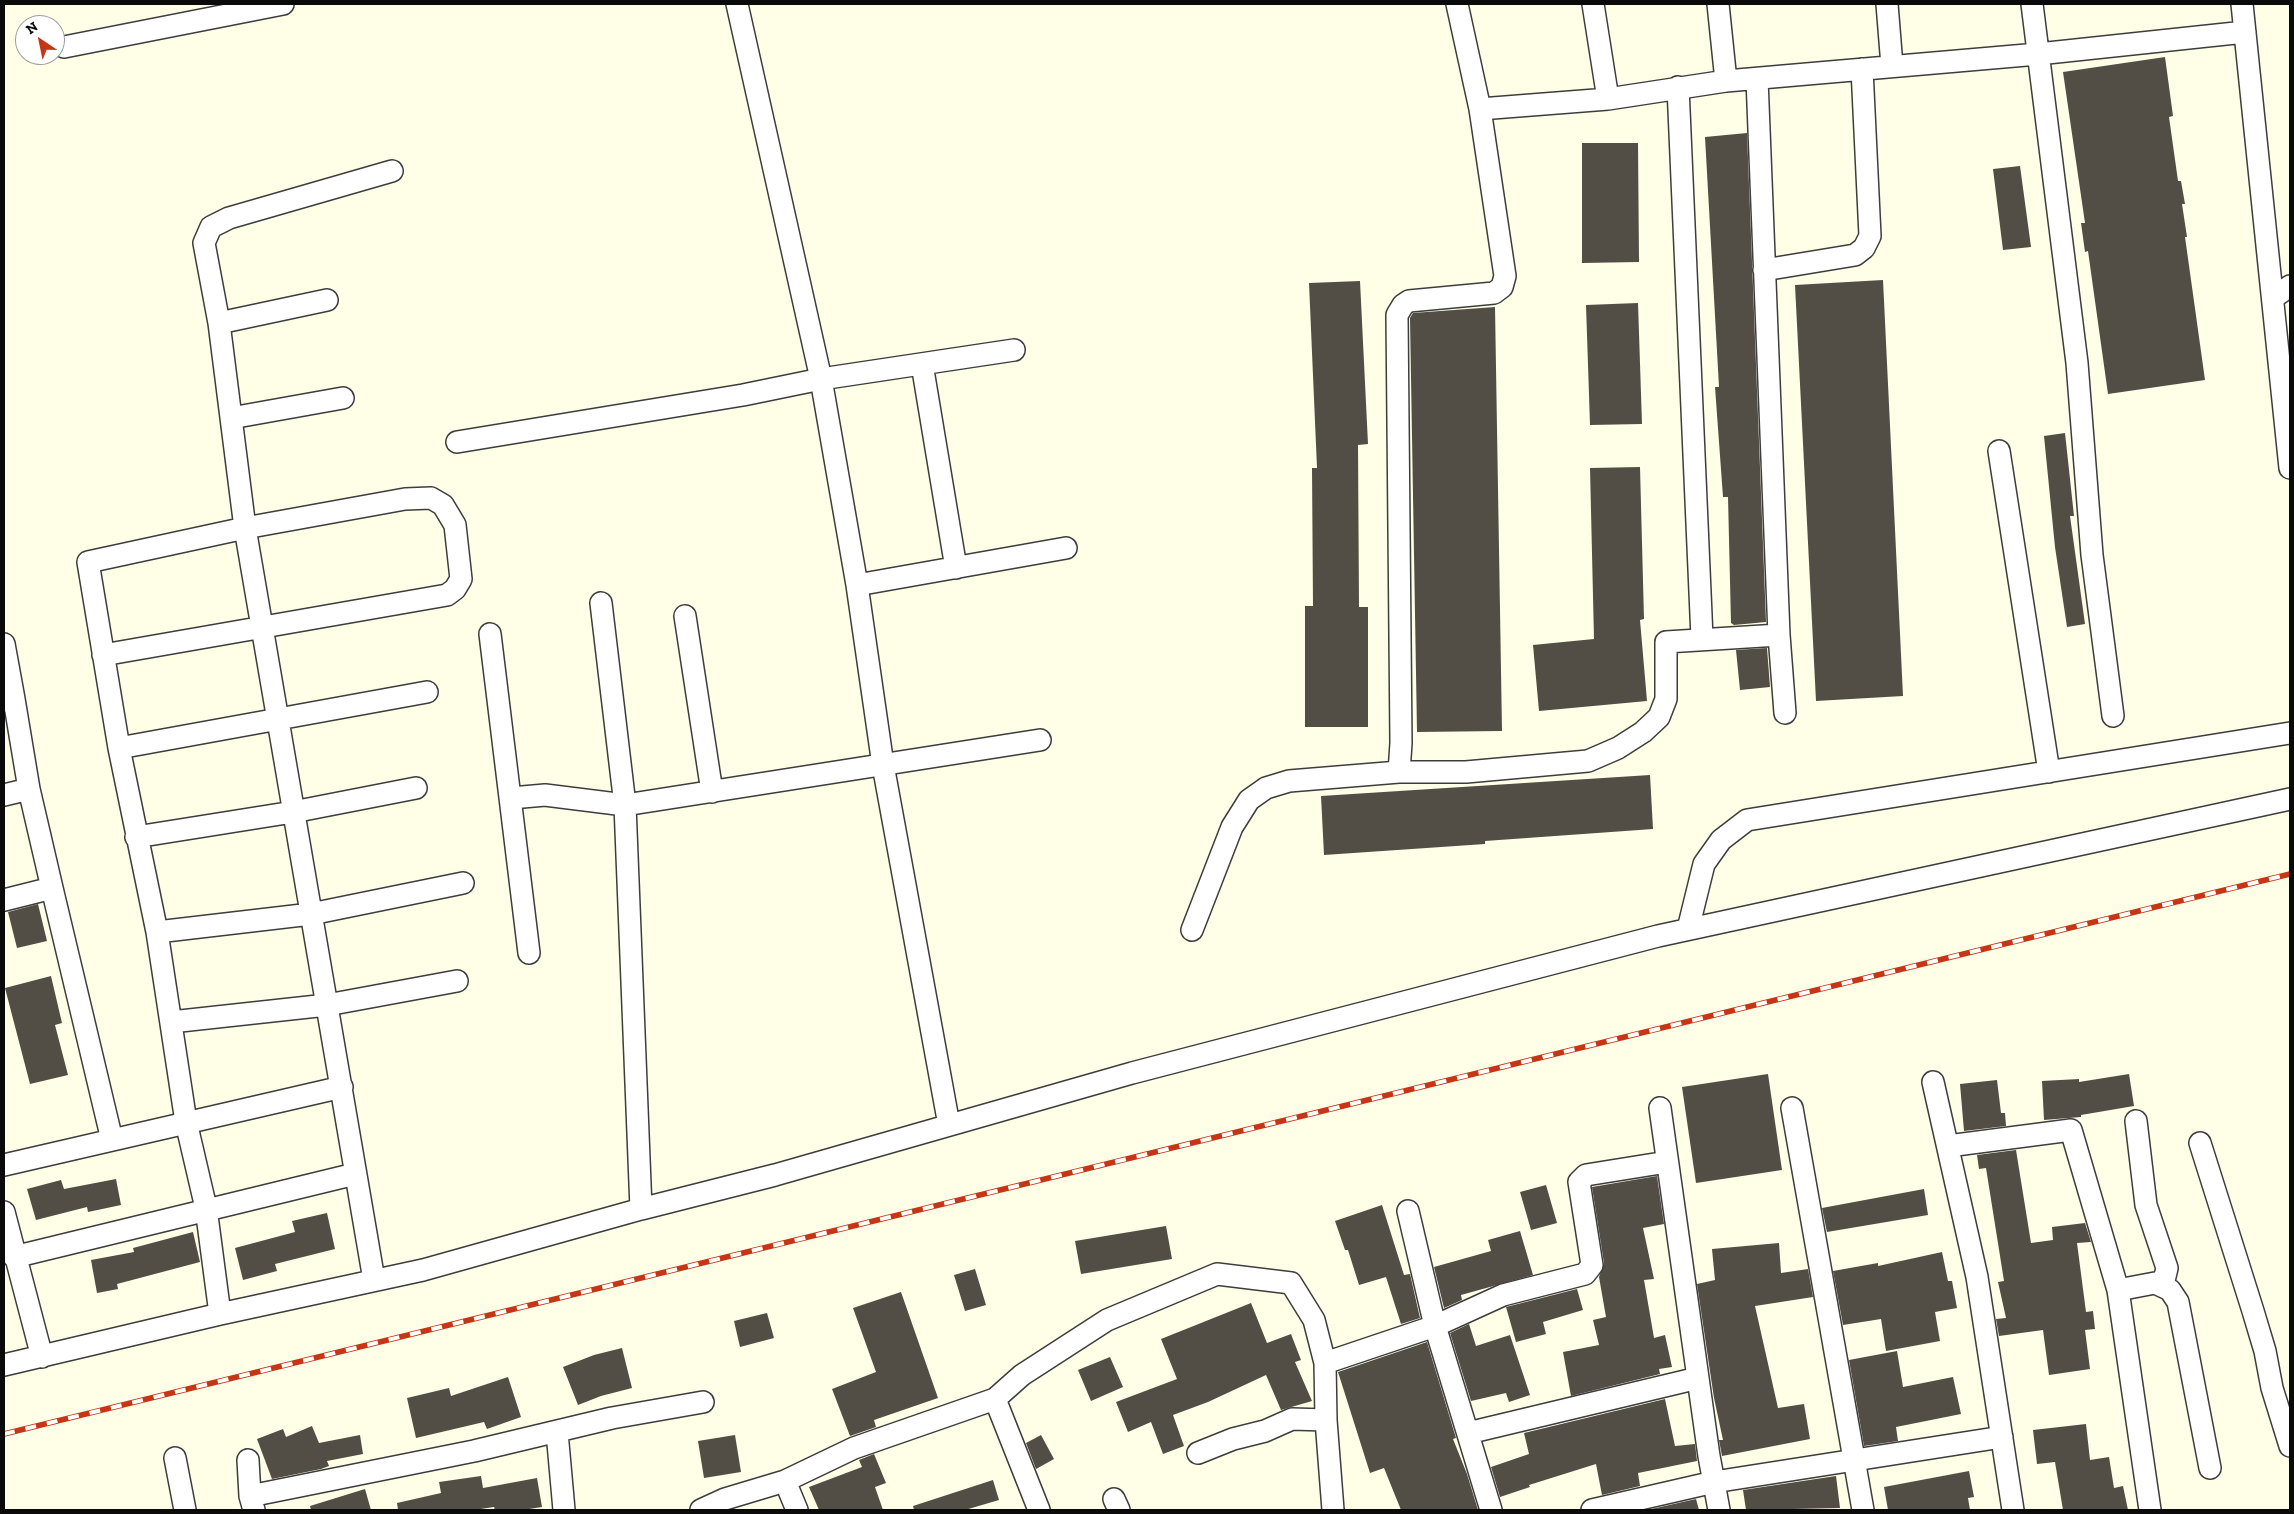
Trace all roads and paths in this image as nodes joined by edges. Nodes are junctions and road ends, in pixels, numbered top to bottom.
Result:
1 (283, 4) edge
2 (737, 4) edge
3 (1457, 4) edge
4 (1593, 4) edge
5 (1718, 4) edge
6 (1887, 4) edge
7 (2032, 4) edge
8 (2242, 4) edge
9 (2245, 32) junction
10 (65, 47) edge
11 (2038, 54) junction
12 (1892, 66) junction
13 (1862, 69) junction
14 (1757, 79) junction
15 (1726, 81) junction
16 (1678, 87) junction
17 (1608, 99) junction
18 (1480, 108) junction
19 (392, 171) dead end
20 (1764, 270) junction
21 (2290, 286) edge
22 (2273, 298) junction
23 (327, 300) dead end
24 (219, 323) junction
25 (1014, 350) dead end
26 (922, 364) junction
27 (821, 379) junction
28 (343, 398) dead end
29 (231, 418) junction
30 (457, 442) dead end
31 (1999, 451) dead end
32 (2290, 468) edge
33 (245, 528) junction
34 (1066, 548) dead end
35 (956, 568) junction
36 (856, 586) junction
37 (601, 603) dead end
38 (685, 616) dead end
39 (262, 627) junction
40 (490, 634) dead end
41 (1779, 635) junction
42 (1702, 638) junction
43 (4, 644) edge
44 (104, 655) junction
45 (427, 692) dead end
46 (9, 700) edge
47 (1785, 713) dead end
48 (2113, 716) dead end
49 (277, 718) junction
50 (2290, 733) edge
51 (1040, 740) dead end
52 (119, 748) junction
53 (883, 765) junction
54 (1399, 772) junction
55 (2049, 772) junction
56 (416, 788) dead end
57 (29, 789) junction
58 (712, 792) junction
59 (4, 795) edge
60 (510, 798) junction
61 (2290, 799) edge
62 (625, 805) junction
63 (293, 812) junction
64 (136, 837) junction
65 (464, 883) dead end
66 (52, 888) junction
67 (4, 900) edge
68 (311, 914) junction
69 (1688, 929) junction
70 (1192, 930) dead end
71 (157, 932) junction
72 (529, 953) dead end
73 (457, 981) dead end
74 (326, 1005) junction
75 (170, 1022) junction
76 (1933, 1082) dead end
77 (342, 1087) junction
78 (1660, 1108) dead end
79 (1792, 1108) dead end
80 (2136, 1121) dead end
81 (186, 1122) junction
82 (949, 1125) junction
83 (112, 1140) junction
84 (2200, 1143) dead end
85 (1948, 1146) junction
86 (1667, 1162) junction
87 (4, 1165) edge
88 (355, 1174) junction
89 (206, 1208) junction
90 (642, 1208) junction
91 (4, 1212) edge
92 (1408, 1212) dead end
93 (14, 1257) junction
94 (374, 1280) junction
95 (2163, 1285) junction
96 (2118, 1290) junction
97 (220, 1314) junction
98 (1434, 1326) junction
99 (42, 1357) junction
100 (1325, 1363) junction
101 (4, 1365) edge
102 (1698, 1378) junction
103 (995, 1400) junction
104 (703, 1402) dead end
105 (1326, 1420) junction
106 (557, 1432) junction
107 (1468, 1433) junction
108 (2002, 1437) junction
109 (2290, 1446) edge
110 (1198, 1453) dead end
111 (175, 1458) dead end
112 (248, 1460) dead end
113 (1854, 1460) junction
114 (2210, 1468) dead end
115 (785, 1480) junction
116 (1714, 1482) junction
117 (252, 1503) edge
118 (185, 1510) edge
119 (564, 1510) edge
120 (701, 1510) edge
121 (797, 1510) edge
122 (1039, 1510) edge
123 (1332, 1510) edge
124 (1491, 1510) edge
125 (1598, 1510) edge
126 (1719, 1510) edge
127 (1863, 1510) edge
128 (2013, 1510) edge
129 (2150, 1510) edge

1 - 10 street
2 - 27 street
3 - 18 street
4 - 17 street
5 - 15 street
6 - 12 street
7 - 11 street
8 - 9 street
9 - 11 street
9 - 22 street
11 - 12 street
11 - 48 street
12 - 13 street
13 - 14 street
13 - 20 street
14 - 15 street
14 - 20 street
15 - 16 street
16 - 17 street
16 - 42 street
17 - 18 street
18 - 54 street
19 - 24 street
20 - 41 street
21 - 22 street
22 - 32 street
23 - 24 street
24 - 29 street
25 - 26 street
26 - 27 street
26 - 35 street
27 - 30 street
27 - 36 street
28 - 29 street
29 - 33 street
31 - 55 street
33 - 39 street
33 - 39 street
33 - 44 street
34 - 35 street
35 - 36 street
36 - 53 street
37 - 62 street
38 - 58 street
39 - 44 street
39 - 49 street
40 - 60 street
41 - 42 street
41 - 47 street
42 - 54 street
43 - 46 street
44 - 52 street
45 - 49 street
46 - 57 street
49 - 52 street
49 - 63 street
50 - 55 street
51 - 53 street
52 - 64 street
53 - 58 street
53 - 82 street
54 - 70 street
55 - 69 street
56 - 63 street
57 - 59 street
57 - 66 street
58 - 62 street
60 - 62 street
60 - 72 street
61 - 69 street
62 - 90 street
63 - 64 street
63 - 68 street
64 - 71 street
65 - 68 street
66 - 67 street
66 - 83 street
68 - 71 street
68 - 74 street
69 - 82 street
71 - 75 street
73 - 74 street
74 - 75 street
74 - 77 street
75 - 81 street
76 - 85 street
77 - 81 street
77 - 88 street
78 - 86 street
79 - 113 street
80 - 95 street
81 - 83 street
81 - 89 street
82 - 90 street
83 - 87 street
84 - 109 street
85 - 96 street
85 - 108 street
86 - 98 street
86 - 102 street
88 - 89 street
88 - 94 street
89 - 93 street
89 - 97 street
90 - 94 street
91 - 93 street
92 - 98 street
93 - 99 street
94 - 97 street
95 - 96 street
95 - 114 street
96 - 129 street
97 - 99 street
98 - 100 street
98 - 107 street
99 - 101 street
100 - 103 street
100 - 105 street
102 - 107 street
102 - 116 street
103 - 115 street
103 - 122 street
104 - 106 street
105 - 110 street
105 - 123 street
106 - 117 street
106 - 119 street
107 - 124 street
108 - 113 street
108 - 128 street
111 - 118 street
112 - 117 street
113 - 116 street
113 - 127 street
115 - 120 street
115 - 121 street
116 - 125 street
116 - 126 street

